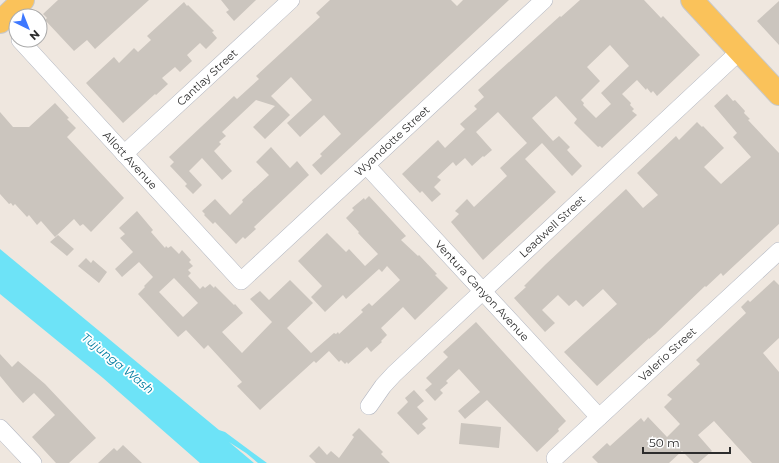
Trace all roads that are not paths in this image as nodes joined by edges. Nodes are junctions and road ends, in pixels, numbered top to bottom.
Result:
1 (23, 0) edge
2 (291, 0) edge
3 (544, 0) edge
4 (692, 0) edge
5 (6, 26) edge
6 (27, 48) edge
7 (740, 51) junction
8 (779, 94) edge
9 (124, 154) junction
10 (366, 165) junction
11 (779, 251) edge
12 (241, 281) joint
13 (483, 291) junction
14 (369, 406) dead end
15 (599, 417) junction
16 (0, 428) edge
17 (555, 458) dead end
18 (33, 463) edge

1 - 5 main road
2 - 9 street, Cantlay Street
3 - 10 street, Wyandotte Street
4 - 7 main road
6 - 9 street, Allott Avenue
7 - 8 main road
7 - 13 street, Leadwell Street
9 - 12 street, Allott Avenue
10 - 12 street, Wyandotte Street
10 - 13 street, Ventura Canyon Avenue
11 - 15 street, Valerio Street
13 - 14 street, Leadwell Street
13 - 15 street, Ventura Canyon Avenue
15 - 17 street, Valerio Street
16 - 18 street

